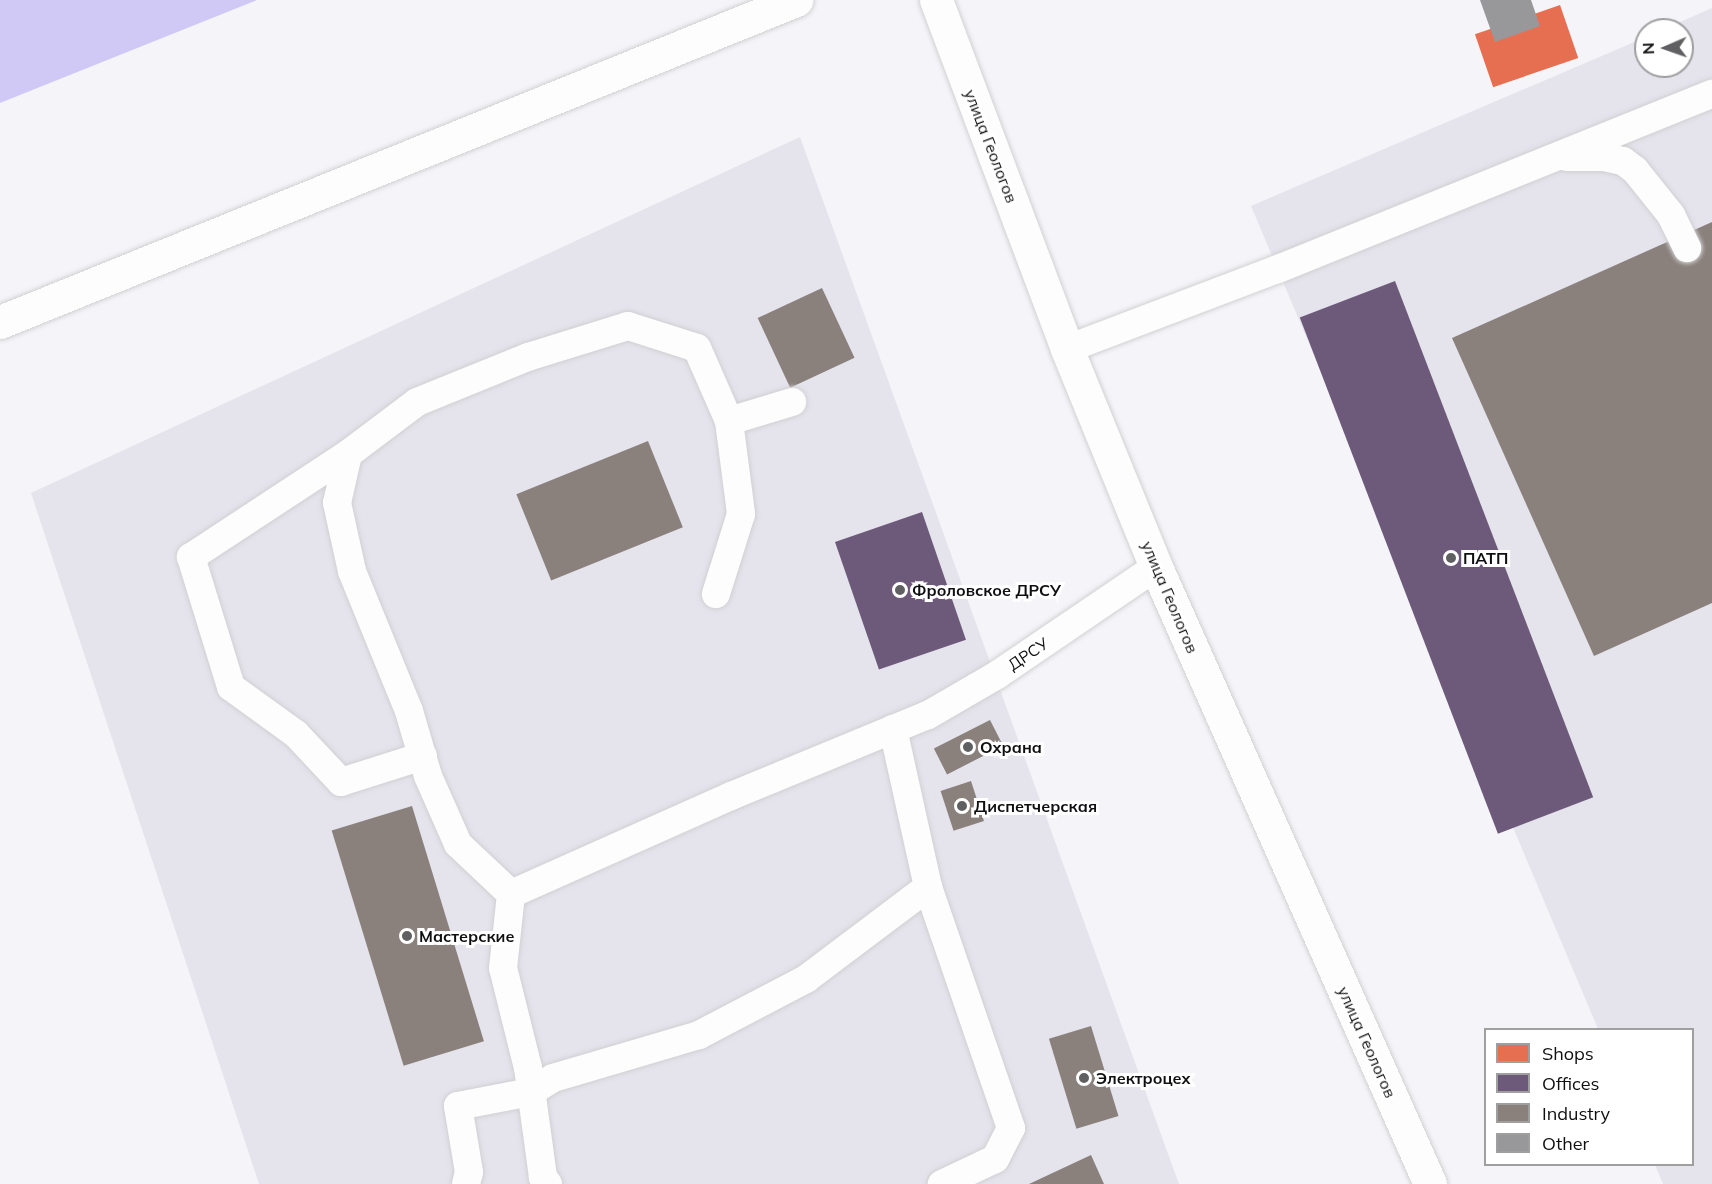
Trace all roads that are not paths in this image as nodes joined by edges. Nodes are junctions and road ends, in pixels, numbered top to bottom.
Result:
1 (796, 0) edge
2 (936, 0) edge
3 (1712, 94) edge
4 (1547, 159) junction
5 (1687, 248) dead end
6 (0, 322) edge
7 (1067, 349) junction
8 (792, 402) dead end
9 (729, 421) junction
10 (348, 453) junction
11 (1156, 567) junction
12 (716, 594) dead end
13 (893, 729) junction
14 (423, 756) junction
15 (928, 887) junction
16 (511, 894) junction
17 (531, 1092) junction
18 (466, 1184) edge
19 (548, 1184) edge
20 (942, 1184) edge
21 (1430, 1184) edge

1 - 6 street
2 - 7 street, улица Геологов
3 - 4 lane
4 - 5 lane
4 - 7 lane
7 - 11 street, улица Геологов
8 - 9 lane
9 - 10 lane
9 - 12 lane
10 - 14 lane
10 - 14 lane
11 - 13 lane, ДРСУ
11 - 21 street, улица Геологов
13 - 15 lane
13 - 16 lane, ДРСУ
14 - 16 lane
15 - 17 lane
15 - 20 lane
16 - 17 lane
17 - 18 lane
17 - 19 lane

